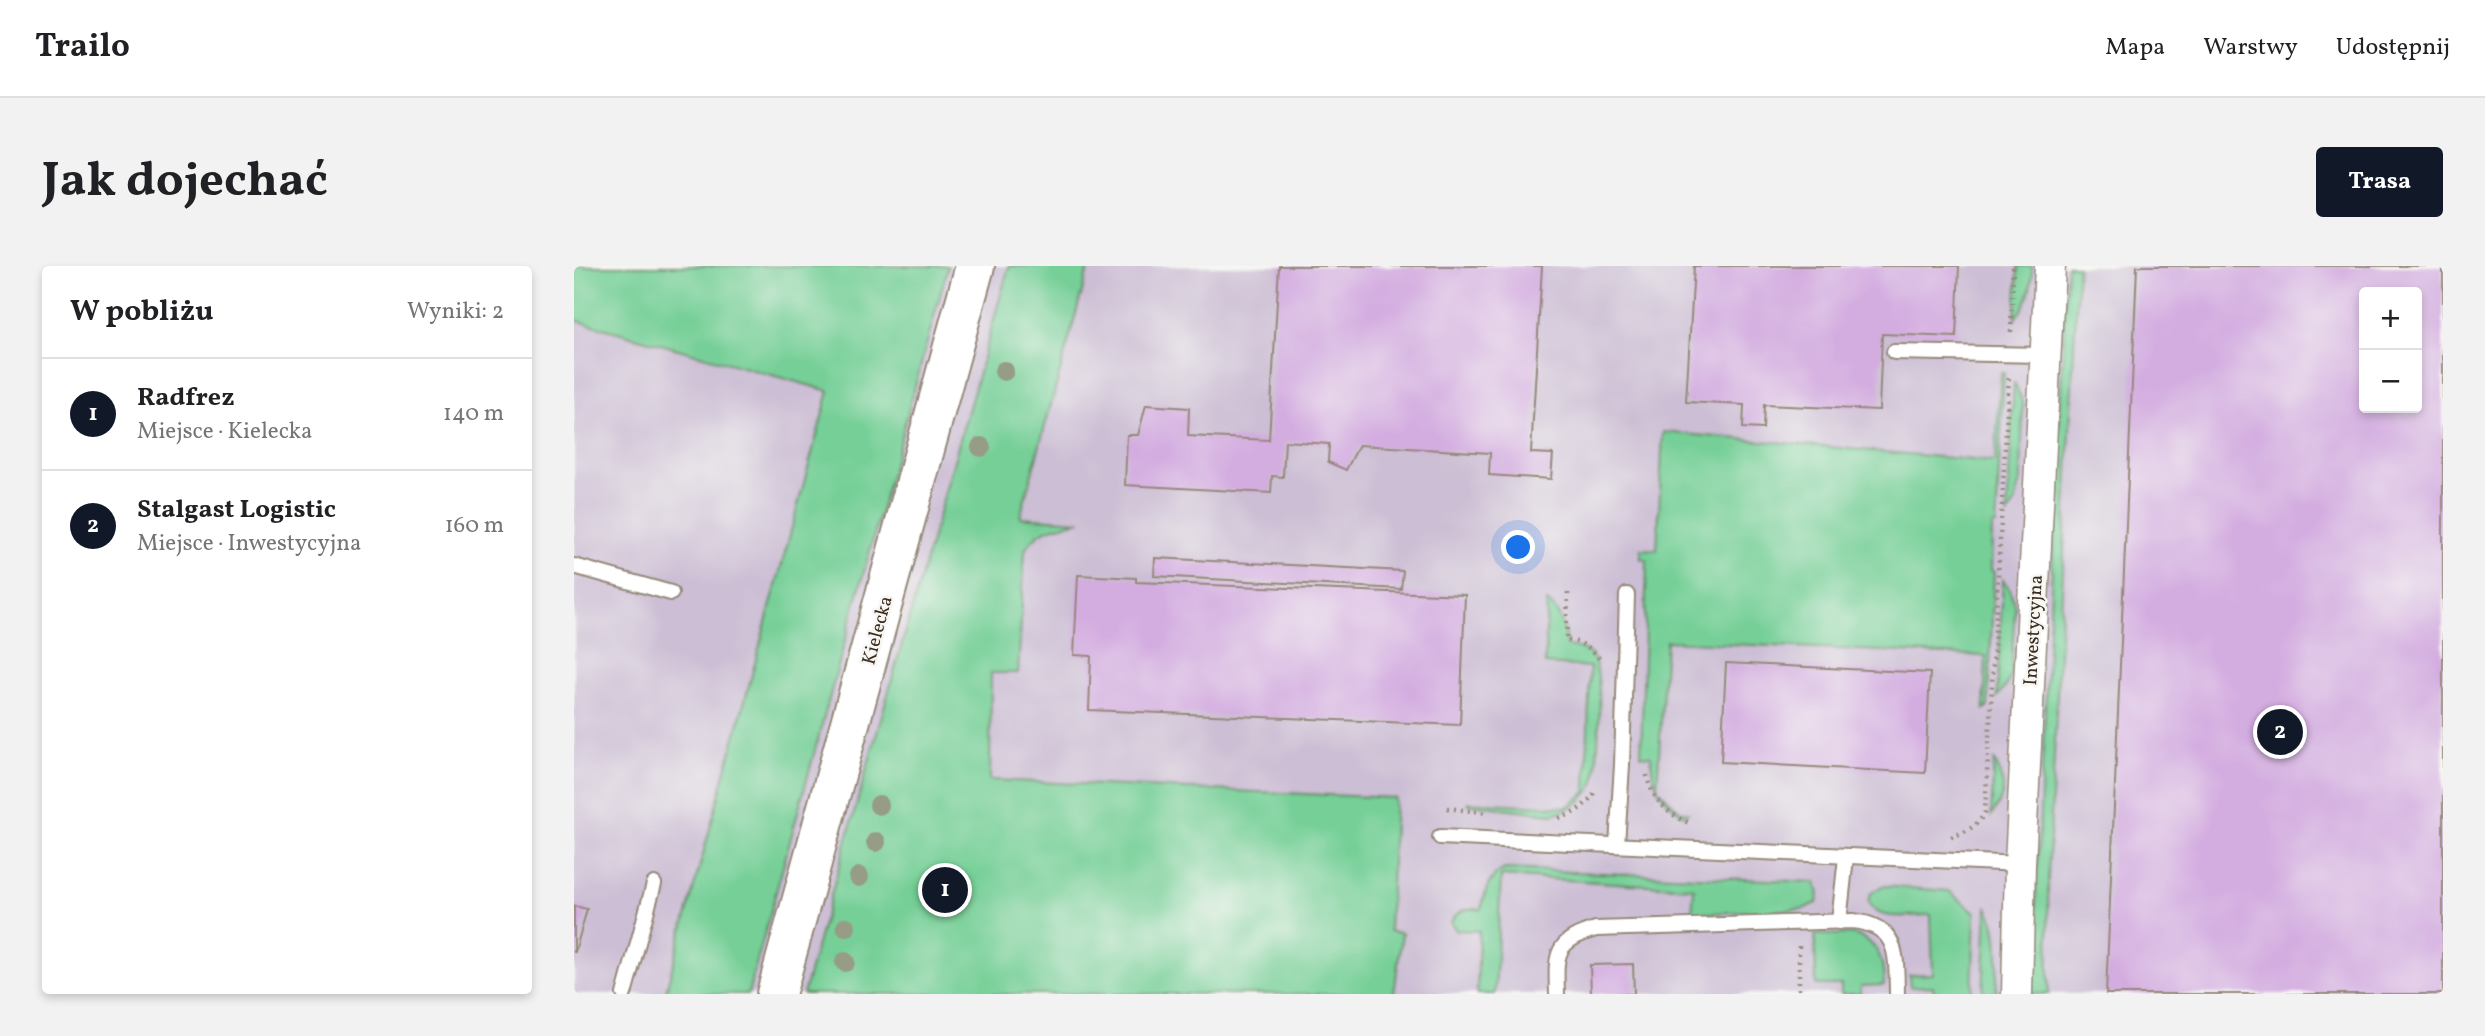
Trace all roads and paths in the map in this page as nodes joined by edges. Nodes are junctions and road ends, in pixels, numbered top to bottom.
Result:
1 (975, 266) edge
2 (2013, 266) edge
3 (2050, 266) edge
4 (1894, 352) dead end
5 (2010, 355) junction
6 (2046, 355) junction
7 (574, 566) edge
8 (671, 593) dead end
9 (1568, 593) dead end
10 (1627, 595) dead end
11 (1604, 671) dead end
12 (1622, 765) junction
13 (1447, 808) dead end
14 (1493, 814) dead end
15 (1555, 819) dead end
16 (1700, 826) dead end
17 (1440, 837) dead end
18 (1942, 839) dead end
19 (1617, 845) junction
20 (1846, 856) junction
21 (2020, 864) junction
22 (654, 884) dead end
23 (1839, 922) junction
24 (1799, 923) junction
25 (624, 994) edge
26 (776, 994) edge
27 (1557, 994) edge
28 (1799, 994) edge
29 (1897, 994) edge
30 (2017, 994) edge

1 - 26 main road, Kielecka
2 - 5 path
3 - 6 street, Inwestycyjna
4 - 5 lane
5 - 6 lane
5 - 18 path
6 - 21 street, Inwestycyjna
7 - 8 lane
9 - 11 path
10 - 12 lane
12 - 15 path
12 - 16 path
12 - 19 lane
13 - 14 path
17 - 19 lane
19 - 20 lane
20 - 21 lane
20 - 23 lane
21 - 30 street, Inwestycyjna
22 - 25 lane
23 - 24 lane
23 - 29 lane
24 - 27 lane
24 - 28 path

